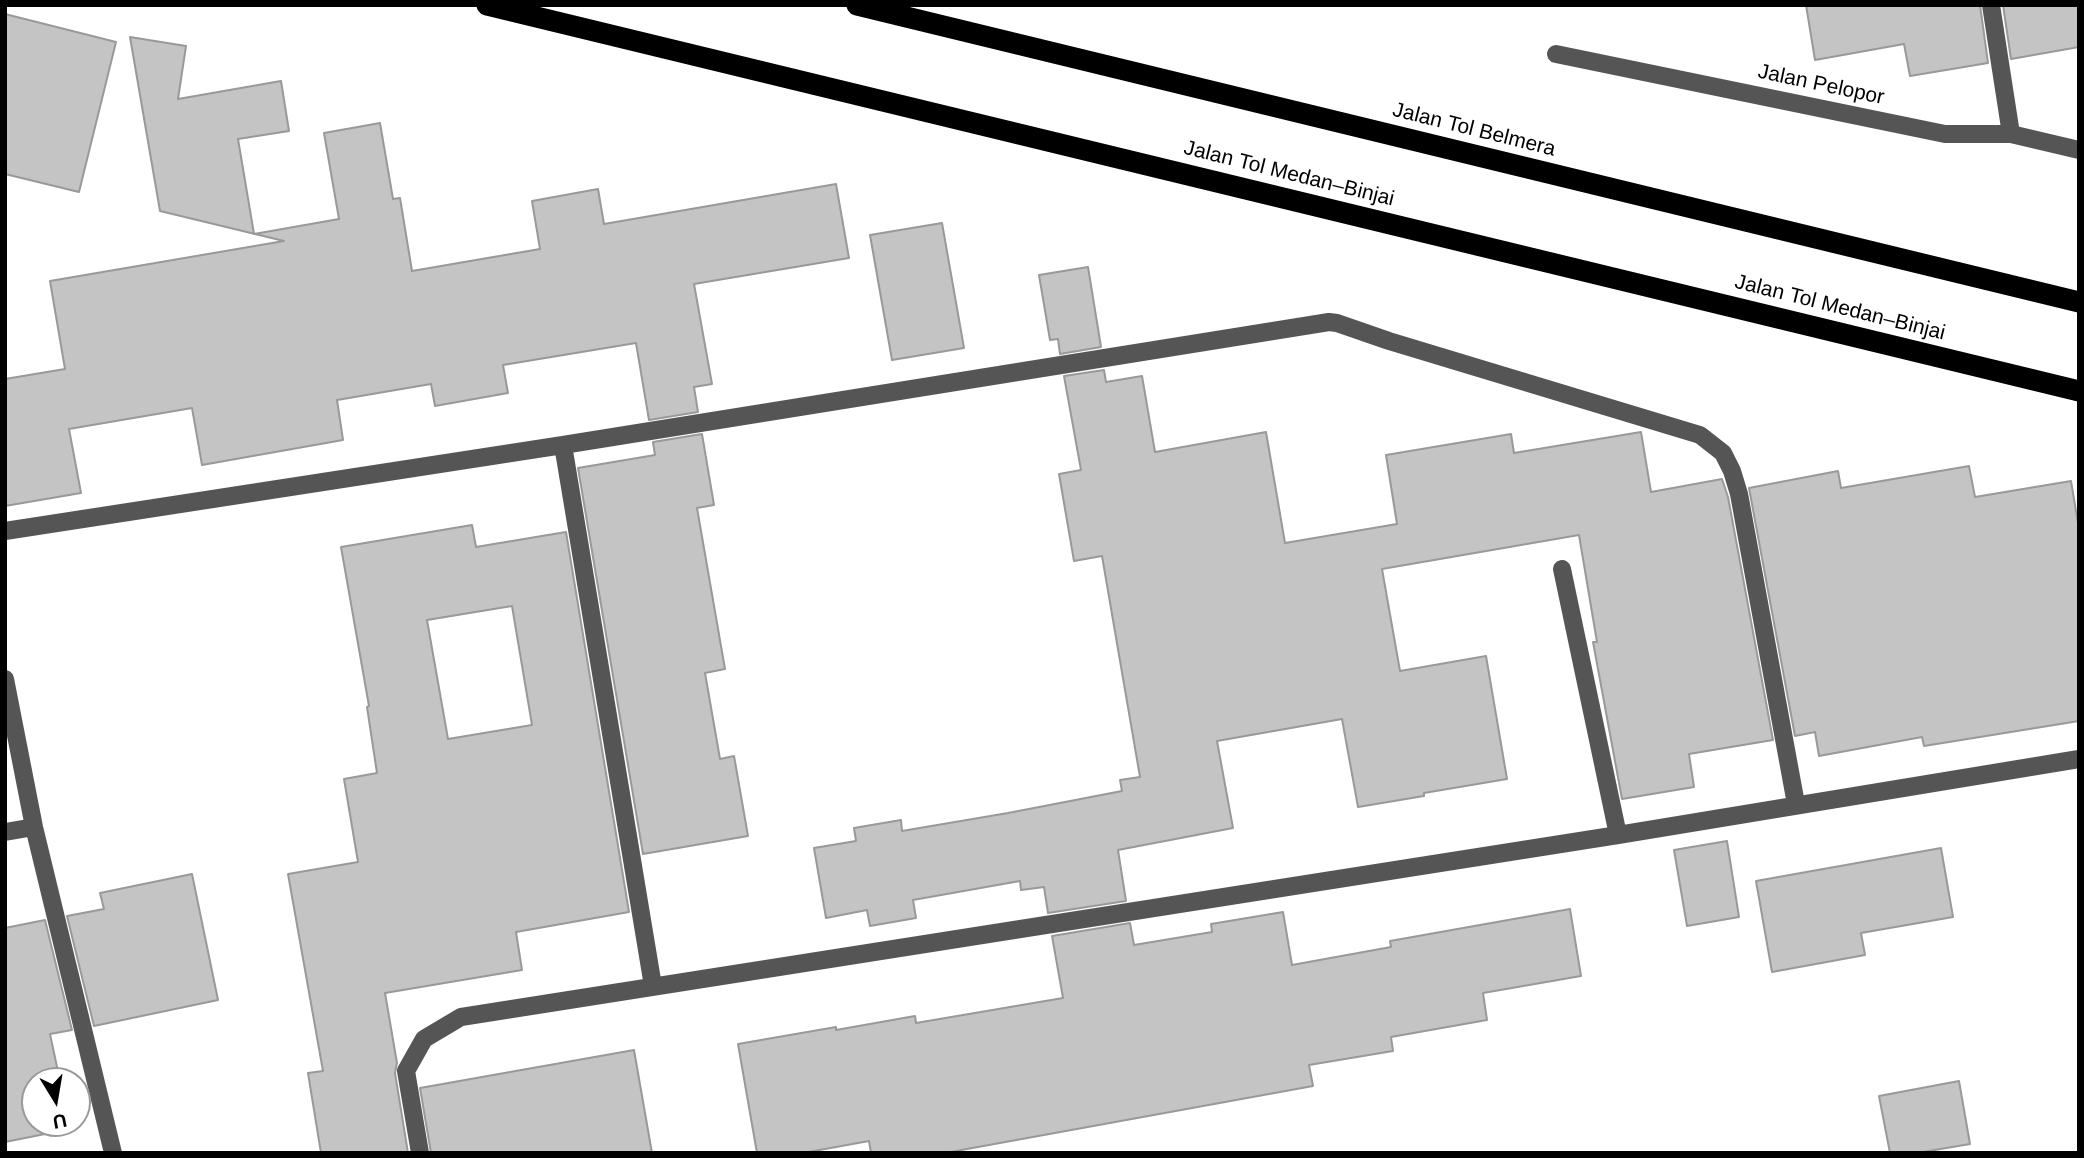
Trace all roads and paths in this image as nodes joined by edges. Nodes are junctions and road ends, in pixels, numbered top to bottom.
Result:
1 (487, 5) edge
2 (857, 5) edge
3 (1991, 5) edge
4 (1556, 54) dead end
5 (2011, 134) junction
6 (2079, 150) edge
7 (2079, 302) edge
8 (2079, 391) edge
9 (563, 445) junction
10 (5, 531) edge
11 (1562, 569) dead end
12 (5, 679) edge
13 (2079, 760) edge
14 (1796, 804) junction
15 (34, 827) junction
16 (5, 832) edge
17 (1618, 835) junction
18 (653, 986) junction
19 (113, 1153) edge
20 (420, 1153) edge

1 - 8 highway, Jalan Tol Medan–Binjai
2 - 7 highway, Jalan Tol Belmera
3 - 5 street
4 - 5 street, Jalan Pelopor
5 - 6 street, Jalan Pelopor
9 - 10 street
9 - 14 street
9 - 18 street
11 - 17 street
12 - 15 street
13 - 14 street
14 - 17 street
15 - 16 street
15 - 19 street
17 - 18 street
18 - 20 street

